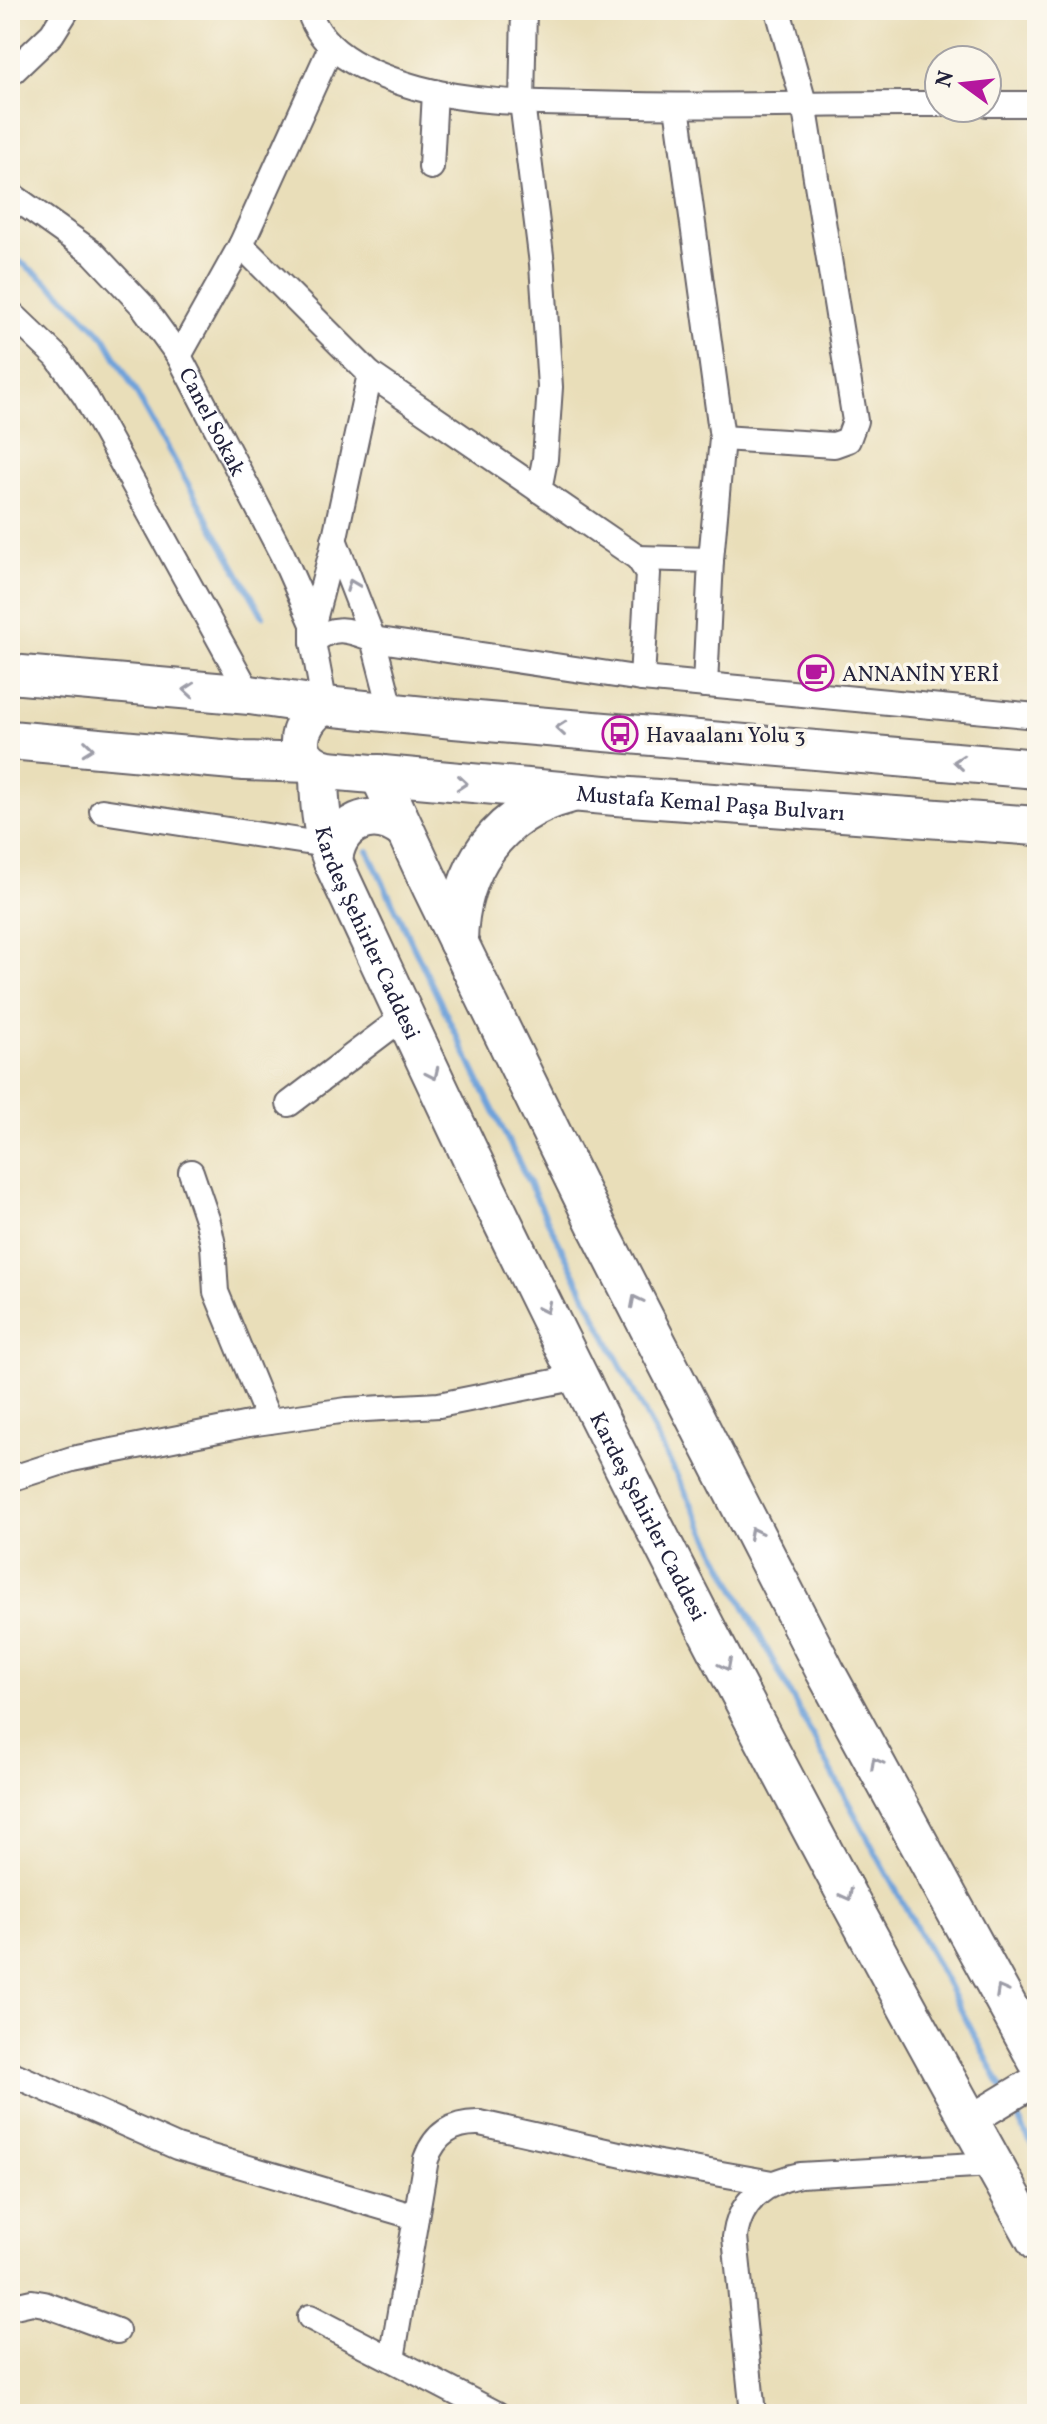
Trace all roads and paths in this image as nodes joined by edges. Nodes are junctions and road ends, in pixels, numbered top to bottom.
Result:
1 (67, 10) edge
2 (309, 10) edge
3 (524, 10) edge
4 (778, 10) edge
5 (331, 47) junction
6 (10, 74) edge
7 (435, 92) junction
8 (522, 102) junction
9 (804, 103) junction
10 (923, 104) edge
11 (1003, 104) edge
12 (1037, 104) edge
13 (677, 106) junction
14 (431, 167) dead end
15 (10, 194) edge
16 (241, 245) junction
17 (10, 312) edge
18 (179, 356) junction
19 (370, 374) junction
20 (722, 438) junction
21 (539, 490) junction
22 (333, 545) junction
23 (282, 554) junction
24 (638, 558) junction
25 (711, 560) junction
26 (313, 633) junction
27 (373, 639) junction
28 (10, 674) edge
29 (642, 679) junction
30 (705, 685) junction
31 (250, 695) junction
32 (324, 705) junction
33 (384, 711) junction
34 (1037, 716) edge
35 (10, 740) edge
36 (315, 766) junction
37 (1037, 769) edge
38 (381, 774) junction
39 (573, 793) junction
40 (102, 811) dead end
41 (1037, 826) edge
42 (404, 830) junction
43 (330, 853) junction
44 (458, 942) junction
45 (405, 1016) junction
46 (289, 1104) dead end
47 (191, 1172) dead end
48 (579, 1377) junction
49 (269, 1421) junction
50 (10, 1479) edge
51 (1037, 2060) edge
52 (10, 2073) edge
53 (1037, 2080) edge
54 (969, 2121) junction
55 (993, 2164) junction
56 (772, 2183) junction
57 (416, 2217) junction
58 (1037, 2242) edge
59 (10, 2307) edge
60 (310, 2317) dead end
61 (117, 2331) dead end
62 (392, 2359) junction
63 (497, 2414) edge
64 (753, 2414) edge

1 - 6 street
2 - 5 street
3 - 8 street
4 - 9 street
5 - 7 street
5 - 16 street
7 - 8 street
7 - 14 street
8 - 13 street
8 - 21 street
9 - 10 street
9 - 13 street
9 - 20 street
11 - 12 street
13 - 20 street
15 - 18 street, Canel Sokak
16 - 18 street
16 - 19 street
17 - 31 street
18 - 23 street, Canel Sokak
19 - 21 street
19 - 22 street
20 - 25 street
21 - 24 street
22 - 23 street
22 - 26 street
27 -> 22 street
23 - 26 street, Canel Sokak
24 - 25 street
24 - 29 street
25 - 30 street
26 - 27 street
26 - 32 street, Canel Sokak
27 - 29 street
27 - 33 street
31 -> 28 main road
29 - 30 street
30 - 34 street
31 - 32 main road
32 - 33 main road
32 - 36 main road
37 -> 33 main road
33 - 38 main road
35 -> 36 main road
36 - 38 main road
36 - 43 main road, Kardeş Şehirler Caddesi
38 -> 39 main road, Mustafa Kemal Paşa Bulvarı
38 - 42 main road
39 - 41 main road, Mustafa Kemal Paşa Bulvarı
39 - 44 main road
40 - 43 street
42 - 43 main road
42 - 44 main road
43 - 45 main road, Kardeş Şehirler Caddesi
51 -> 44 main road
45 - 46 street
45 -> 48 main road, Kardeş Şehirler Caddesi
47 - 49 street
48 - 49 street
48 -> 54 main road, Kardeş Şehirler Caddesi
49 - 50 street
52 - 57 street
53 - 54 street
54 - 55 main road, Kardeş Şehirler Caddesi
55 - 56 street
55 - 58 main road, Kardeş Şehirler Caddesi
56 - 57 street
56 - 64 street
57 - 62 street
59 - 61 street
60 - 62 street
62 - 63 street

